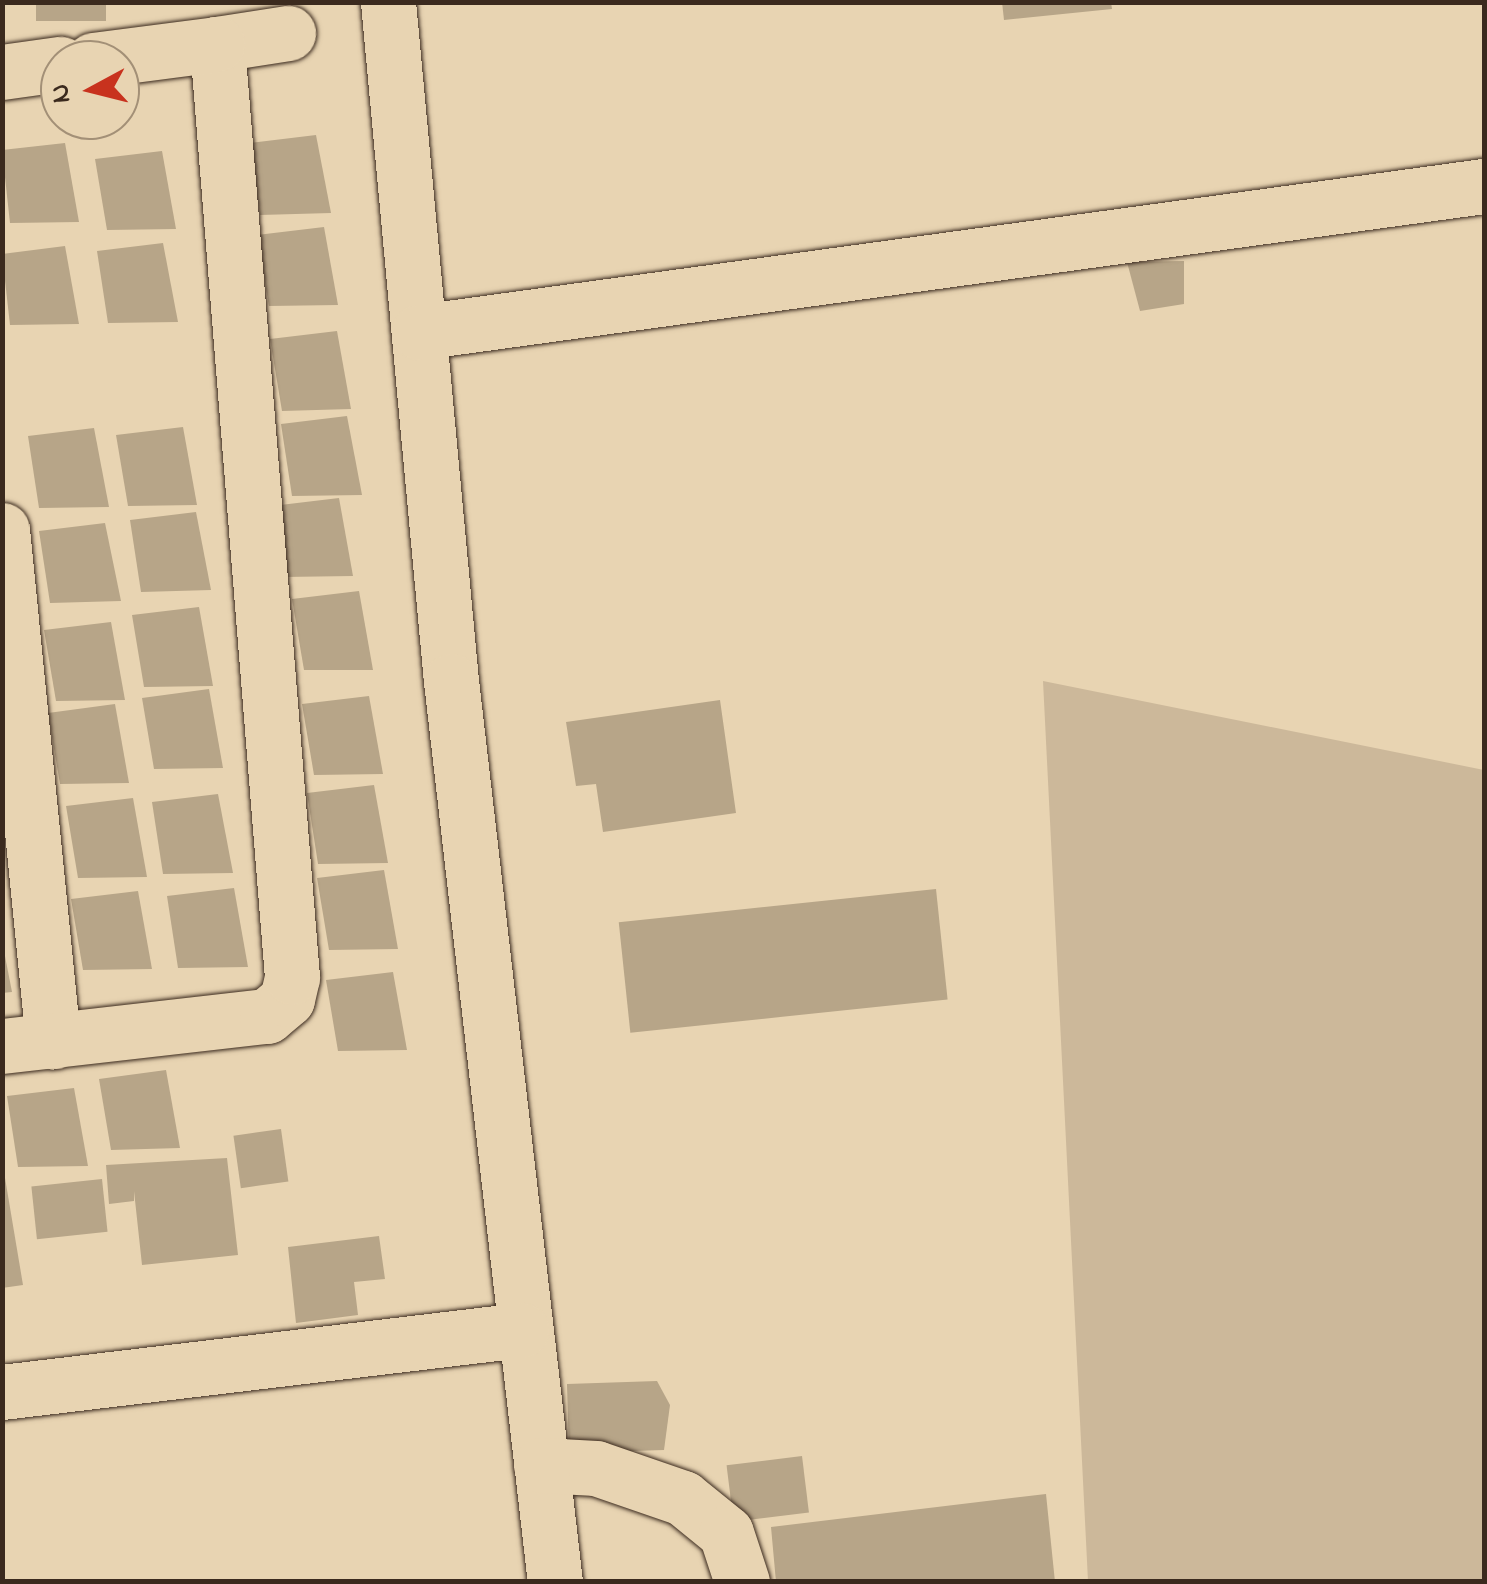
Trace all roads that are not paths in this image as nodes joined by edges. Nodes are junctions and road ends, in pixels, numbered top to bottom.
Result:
1 (388, 2) edge
2 (288, 33) dead end
3 (217, 44) junction
4 (140, 54) edge
5 (40, 67) edge
6 (2, 72) edge
7 (1484, 186) edge
8 (418, 332) junction
9 (2, 530) edge
10 (28, 1044) edge
11 (521, 1330) junction
12 (2, 1392) edge
13 (540, 1466) junction
14 (555, 1582) edge
15 (742, 1582) edge

1 - 8 street
2 - 3 street
3 - 4 street
3 - 10 street
5 - 6 street
7 - 8 street
8 - 11 street
9 - 10 street
11 - 12 street
11 - 13 street
13 - 14 street
13 - 15 street

